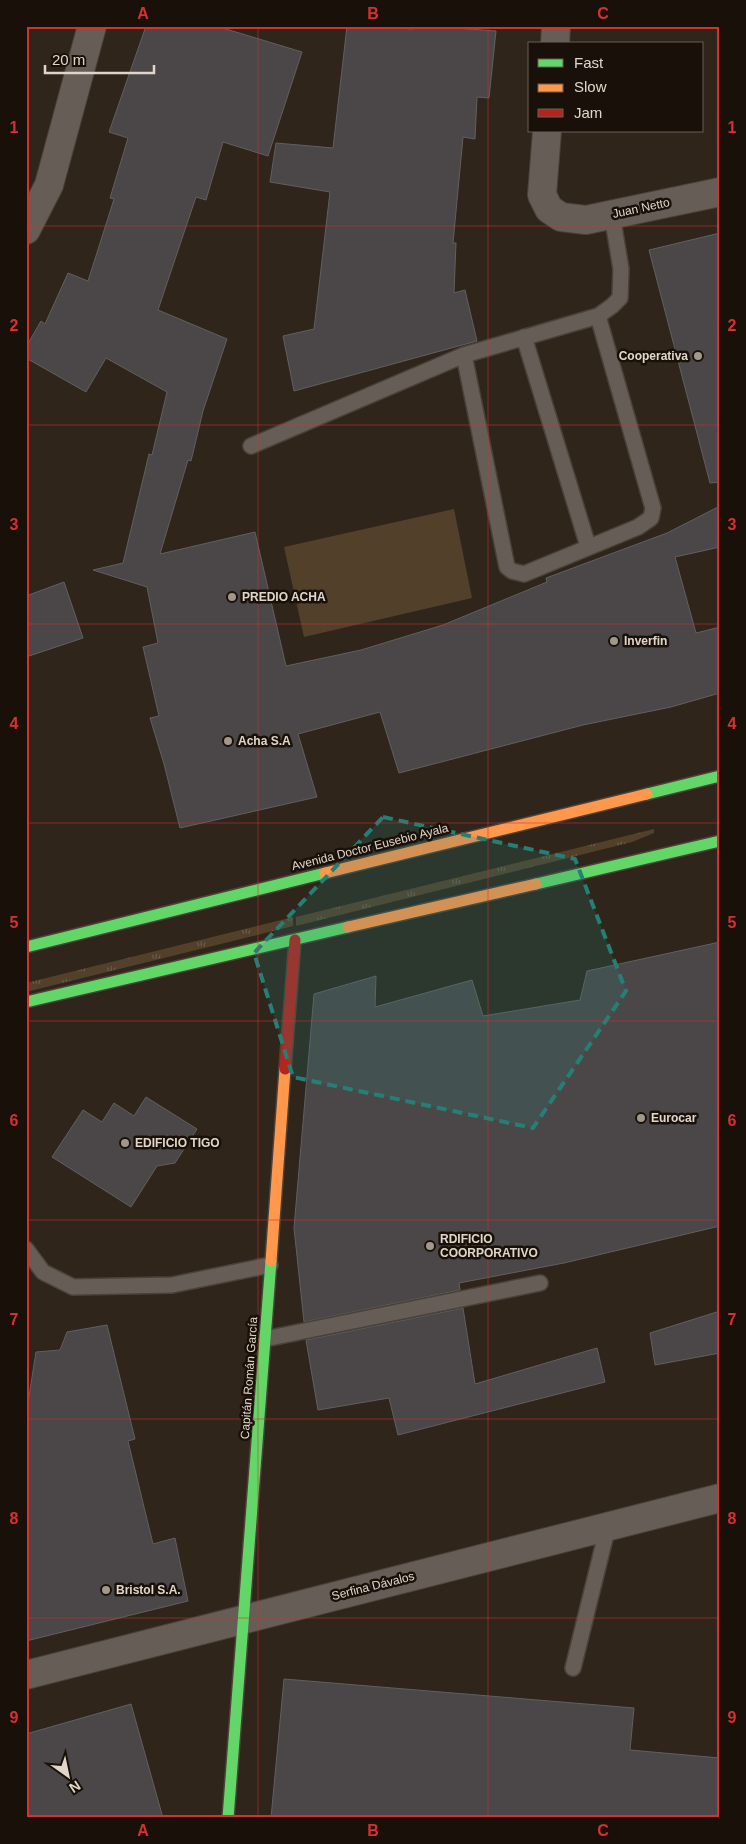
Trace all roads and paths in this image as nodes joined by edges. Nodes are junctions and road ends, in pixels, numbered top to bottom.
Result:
1 (92, 26) edge
2 (556, 26) edge
3 (555, 42) edge
4 (547, 132) edge
5 (720, 192) edge
6 (612, 215) junction
7 (26, 230) edge
8 (598, 316) junction
9 (524, 337) junction
10 (464, 355) junction
11 (251, 446) dead end
12 (588, 546) junction
13 (720, 776) edge
14 (720, 841) edge
15 (295, 940) junction
16 (26, 947) edge
17 (26, 1002) edge
18 (26, 1249) edge
19 (270, 1265) junction
20 (540, 1283) dead end
21 (265, 1340) junction
22 (720, 1498) edge
23 (608, 1526) junction
24 (244, 1618) junction
25 (573, 1668) dead end
26 (26, 1675) edge
27 (228, 1818) edge

1 - 7 street
2 - 3 street
4 - 6 street, Juan Netto
5 - 6 street, Juan Netto
6 - 8 lane
8 - 9 lane
8 - 12 lane
9 - 10 lane
9 - 12 lane
10 - 11 lane
10 - 12 lane
13 - 16 main road, Avenida Doctor Eusebio Ayala
14 - 15 main road
15 - 17 main road
15 - 19 main road, Capitán Román García
18 - 19 lane
19 - 21 main road, Capitán Román García
20 - 21 lane
21 - 24 main road, Capitán Román García
22 - 23 street, Serfina Dávalos
23 - 24 street, Serfina Dávalos
23 - 25 lane
24 - 26 street, Serfina Dávalos
24 - 27 main road, Capitán Román García

